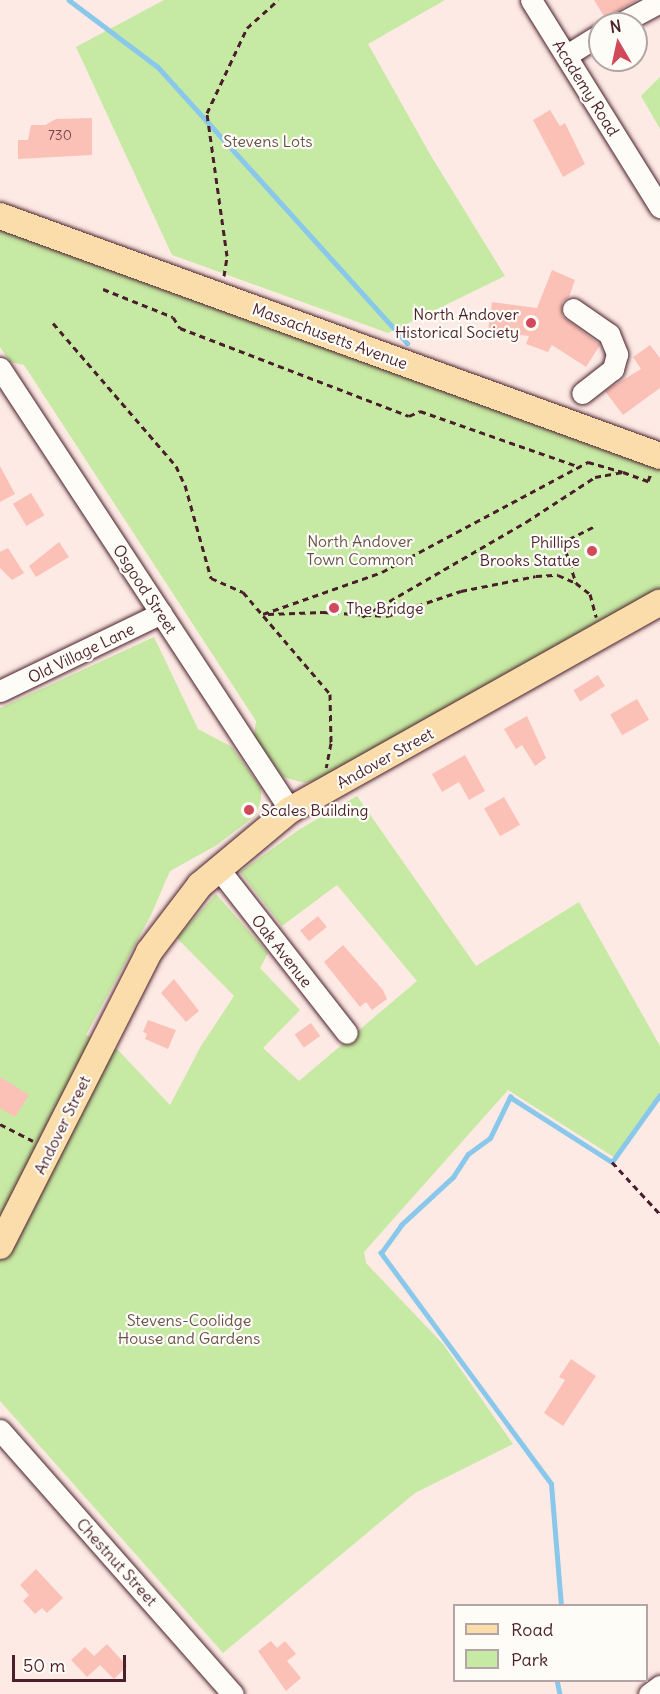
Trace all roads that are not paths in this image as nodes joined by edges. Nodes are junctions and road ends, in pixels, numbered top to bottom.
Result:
1 (531, 0) edge
2 (660, 2) edge
3 (641, 12) edge
4 (588, 42) edge
5 (567, 55) junction
6 (660, 207) edge
7 (0, 216) edge
8 (573, 309) dead end
9 (0, 368) edge
10 (582, 393) dead end
11 (658, 455) edge
12 (660, 602) edge
13 (161, 613) junction
14 (0, 691) edge
15 (290, 810) junction
16 (218, 868) junction
17 (347, 1033) dead end
18 (0, 1246) edge
19 (0, 1430) edge
20 (660, 1686) edge
21 (233, 1694) edge
22 (649, 1694) edge

1 - 5 street, Academy Road
2 - 3 street
4 - 5 street
5 - 6 street, Academy Road
7 - 11 main road, Massachusetts Avenue
8 - 10 street
9 - 13 street, Osgood Street
12 - 15 main road, Andover Street
13 - 14 street, Old Village Lane
13 - 15 street, Osgood Street
15 - 16 main road, Andover Street
16 - 17 street, Oak Avenue
16 - 18 main road, Andover Street
19 - 21 street, Chestnut Street
20 - 22 street

